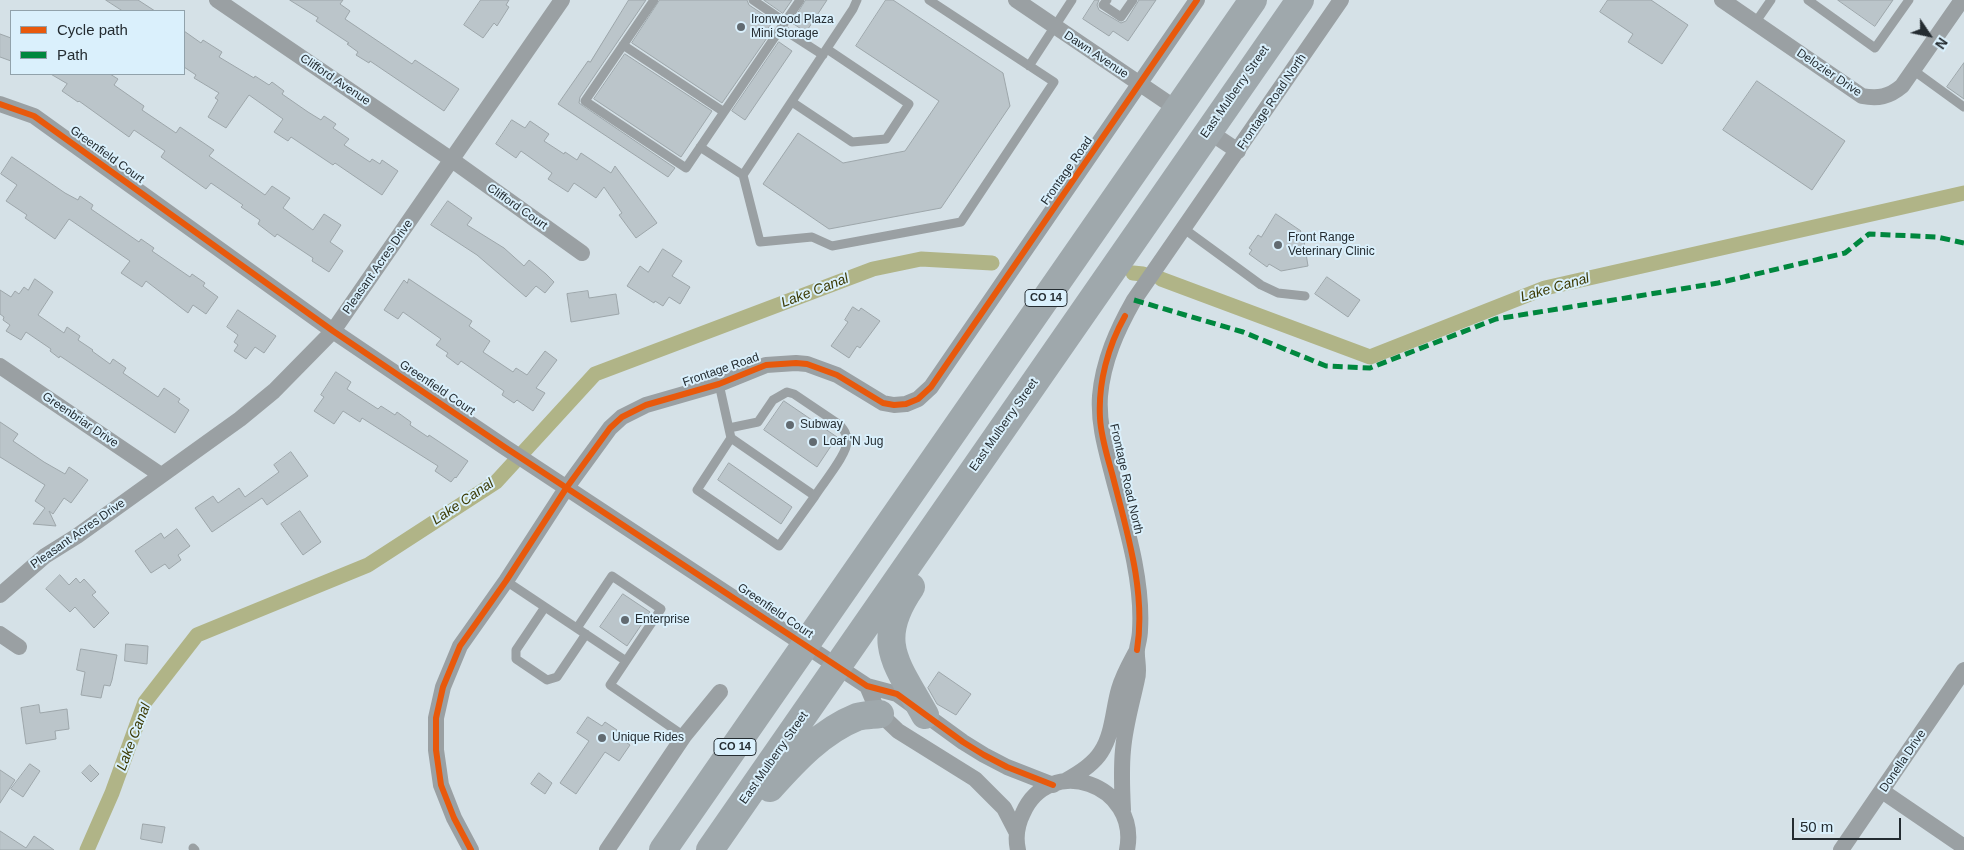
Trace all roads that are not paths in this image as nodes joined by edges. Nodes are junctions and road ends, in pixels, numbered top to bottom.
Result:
1 (217, 0) edge
2 (562, 0) edge
3 (654, 0) edge
4 (753, 0) edge
5 (800, 0) edge
6 (857, 0) edge
7 (929, 0) edge
8 (1016, 0) edge
9 (1072, 0) edge
10 (1106, 0) edge
11 (1133, 0) edge
12 (1197, 0) edge
13 (1252, 0) edge
14 (1300, 0) edge
15 (1341, 0) edge
16 (1722, 0) edge
17 (1771, 0) edge
18 (1808, 0) edge
19 (1909, 0) edge
20 (1961, 7) edge
21 (1756, 23) junction
22 (783, 25) junction
23 (1054, 26) junction
24 (623, 45) junction
25 (825, 52) junction
26 (1029, 66) junction
27 (1913, 70) junction
28 (1140, 84) junction
29 (792, 102) junction
30 (0, 104) edge
31 (1964, 107) edge
32 (1176, 109) junction
33 (724, 112) junction
34 (1208, 131) junction
35 (700, 147) junction
36 (1238, 151) junction
37 (452, 160) junction
38 (743, 175) junction
39 (1183, 228) junction
40 (582, 253) dead end
41 (1305, 296) dead end
42 (333, 331) junction
43 (0, 366) edge
44 (720, 384) junction
45 (729, 428) junction
46 (1001, 429) junction
47 (731, 438) junction
48 (161, 475) junction
49 (568, 487) junction
50 (815, 496) junction
51 (506, 581) junction
52 (0, 595) edge
53 (545, 607) junction
54 (577, 628) junction
55 (0, 634) edge
56 (586, 634) junction
57 (806, 645) junction
58 (19, 647) dead end
59 (1137, 650) junction
60 (626, 661) junction
61 (838, 666) junction
62 (1964, 670) edge
63 (867, 686) junction
64 (720, 692) dead end
65 (880, 714) junction
66 (925, 714) junction
67 (684, 736) junction
68 (1059, 783) junction
69 (1882, 792) junction
70 (1123, 810) junction
71 (1017, 844) edge
72 (1130, 847) edge
73 (1964, 847) edge
74 (471, 850) edge
75 (607, 850) edge
76 (664, 850) edge
77 (710, 850) edge
78 (726, 850) edge
79 (1841, 850) edge

1 - 37 street, Clifford Avenue
2 - 37 street, Pleasant Acres Drive
3 - 24 lane
4 - 22 lane
5 - 22 lane
6 - 25 lane
7 - 26 lane
8 - 23 street, Dawn Avenue
9 - 23 lane
10 - 11 lane
12 - 28 street, Frontage Road
13 - 32 highway, CO 14
14 - 34 highway, East Mulberry Street / CO 14
15 - 36 street, Frontage Road North
16 - 21 street, Delozier Drive
17 - 21 lane
18 - 19 lane
20 - 27 street, Delozier Drive
21 - 27 street, Delozier Drive
22 - 25 lane
22 - 33 lane
23 - 26 lane
23 - 28 street, Dawn Avenue
24 - 33 lane
24 - 35 lane
25 - 29 lane
25 - 29 lane
26 - 38 lane
27 - 31 lane
28 - 32 street, Dawn Avenue
28 - 44 street, Frontage Road
29 - 38 lane
30 - 42 street, Greenfield Court
32 - 57 highway, CO 14
33 - 35 lane
34 - 36 street
34 - 46 highway, East Mulberry Street / CO 14
35 - 38 lane
36 - 39 street, Frontage Road North
37 - 40 street, Clifford Court
37 - 42 street, Pleasant Acres Drive
39 - 41 lane
39 - 59 street, Frontage Road North
42 - 48 street, Pleasant Acres Drive
42 - 49 street, Greenfield Court
43 - 48 street, Greenbriar Drive
44 - 45 lane
44 - 49 street, Frontage Road
45 - 47 lane
45 - 50 lane
46 - 61 highway, East Mulberry Street / CO 14
46 - 66 highway
47 - 50 lane
47 - 50 lane
48 - 52 street, Pleasant Acres Drive
49 - 51 street, Frontage Road
49 - 57 street, Greenfield Court
51 - 53 lane
51 - 74 street, Frontage Road
53 - 54 lane
53 - 56 lane
54 - 56 lane
54 - 60 lane
55 - 58 street
56 - 60 lane
57 - 61 street, Greenfield Court
57 - 76 highway, CO 14
59 - 68 street
59 - 70 street
60 - 67 lane
61 - 63 street, Greenfield Court
61 - 77 highway, East Mulberry Street / CO 14
62 - 69 street, Donella Drive
63 - 65 street
63 - 66 street
64 - 67 street
65 - 71 street
65 - 78 highway
66 - 68 street
67 - 75 street
68 - 70 street
68 - 71 street
69 - 73 street
69 - 79 street, Donella Drive
70 - 72 street

